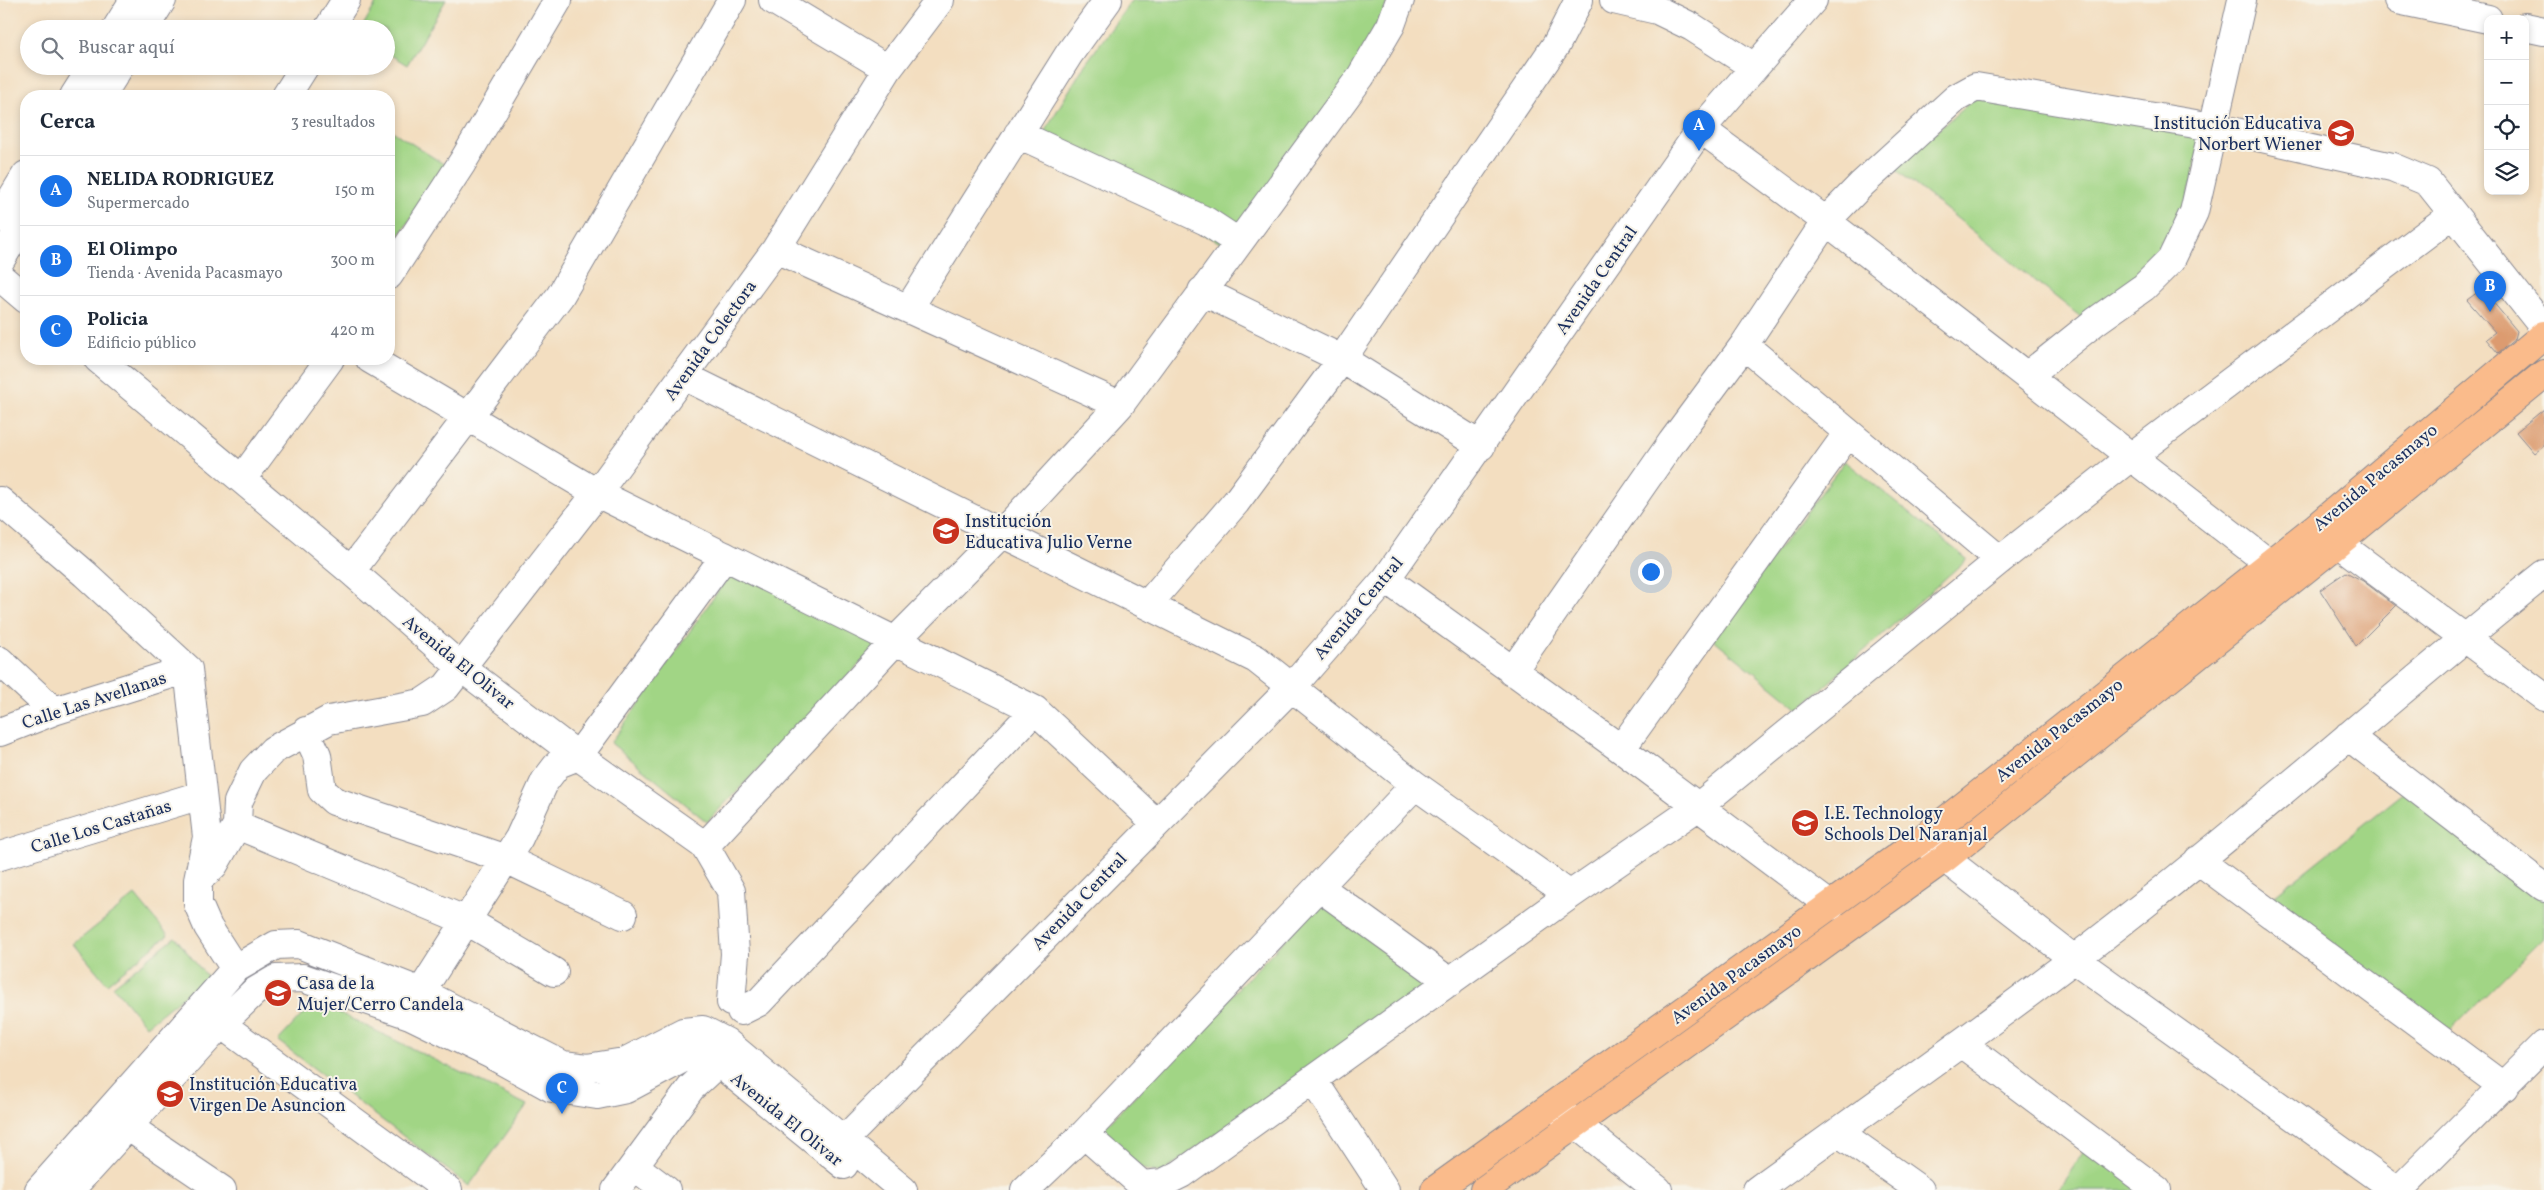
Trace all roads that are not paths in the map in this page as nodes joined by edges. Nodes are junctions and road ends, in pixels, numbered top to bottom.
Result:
1 (134, 0) edge
2 (162, 0) edge
3 (346, 0) edge
4 (558, 0) edge
5 (732, 0) edge
6 (775, 0) edge
7 (940, 0) edge
8 (1108, 0) edge
9 (1400, 0) edge
10 (1579, 0) edge
11 (1614, 0) edge
12 (1813, 0) edge
13 (2242, 0) edge
14 (2414, 2) edge
15 (2484, 18) edge
16 (122, 20) edge
17 (150, 20) edge
18 (334, 20) edge
19 (2529, 28) edge
20 (2544, 31) edge
21 (1754, 67) junction
22 (888, 69) junction
23 (87, 75) edge
24 (114, 75) edge
25 (299, 75) edge
26 (78, 90) edge
27 (105, 90) edge
28 (290, 90) edge
29 (2213, 127) junction
30 (1701, 129) junction
31 (1018, 134) junction
32 (20, 187) edge
33 (9, 210) edge
34 (2453, 214) junction
35 (1826, 221) junction
36 (1238, 242) junction
37 (776, 249) junction
38 (0, 261) edge
39 (395, 266) edge
40 (0, 277) edge
41 (1202, 291) junction
42 (20, 294) edge
43 (909, 308) junction
44 (2544, 328) edge
45 (2544, 335) edge
46 (1744, 345) junction
47 (1342, 359) junction
48 (105, 365) edge
49 (326, 365) edge
50 (380, 365) edge
51 (2544, 374) edge
52 (684, 376) junction
53 (2027, 376) junction
54 (1120, 405) junction
55 (468, 417) junction
56 (1848, 433) junction
57 (1481, 446) junction
58 (2132, 456) junction
59 (242, 479) junction
60 (597, 493) junction
61 (0, 501) edge
62 (2316, 527) junction
63 (1003, 532) junction
64 (2338, 543) junction
65 (725, 556) junction
66 (2000, 560) junction
67 (2270, 564) junction
68 (352, 571) junction
69 (2544, 574) edge
70 (1386, 580) junction
71 (1148, 604) junction
72 (2464, 638) junction
73 (897, 639) junction
74 (0, 661) edge
75 (462, 668) junction
76 (188, 669) junction
77 (1512, 672) junction
78 (1292, 687) junction
79 (2544, 697) edge
80 (1035, 710) junction
81 (54, 711) junction
82 (306, 731) junction
83 (0, 732) edge
84 (2348, 736) junction
85 (1621, 749) junction
86 (578, 756) junction
87 (1415, 785) junction
88 (202, 795) junction
89 (1698, 806) junction
90 (1156, 823) junction
91 (237, 825) junction
92 (1922, 840) junction
93 (705, 846) junction
94 (0, 856) edge
95 (1945, 858) junction
96 (506, 859) junction
97 (2198, 860) junction
98 (198, 880) junction
99 (1318, 887) junction
100 (2544, 887) edge
101 (1570, 894) junction
102 (1831, 906) junction
103 (623, 914) dead end
104 (467, 921) junction
105 (2074, 959) junction
106 (235, 969) junction
107 (554, 972) dead end
108 (1450, 982) junction
109 (421, 992) junction
110 (210, 1016) junction
111 (721, 1032) junction
112 (1962, 1043) junction
113 (2544, 1045) edge
114 (1313, 1080) junction
115 (2504, 1087) junction
116 (1552, 1106) junction
117 (118, 1120) junction
118 (1575, 1124) junction
119 (1838, 1132) junction
120 (1084, 1134) junction
121 (837, 1147) junction
122 (634, 1166) junction
123 (40, 1190) edge
124 (70, 1190) edge
125 (222, 1190) edge
126 (448, 1190) edge
127 (616, 1190) edge
128 (666, 1190) edge
129 (874, 1190) edge
130 (903, 1190) edge
131 (1025, 1190) edge
132 (1385, 1190) edge
133 (1435, 1190) edge
134 (1484, 1190) edge
135 (1658, 1190) edge
136 (1756, 1190) edge
137 (1920, 1190) edge
138 (2157, 1190) edge
139 (2397, 1190) edge

1 - 16 street
2 - 17 street
3 - 18 street
4 - 39 street
5 - 55 street
6 - 22 street
7 - 22 street, Avenida Colectora
8 - 31 street
9 - 36 street
10 - 47 street
11 - 21 street
12 - 21 street, Avenida Central
13 - 29 street
14 - 15 street
19 - 20 street
21 - 30 street, Avenida Central
22 - 37 street, Avenida Colectora
23 - 26 street
24 - 27 street
25 - 28 street
29 - 34 street
29 - 35 street
29 - 53 street
30 - 35 street
30 - 57 street, Avenida Central
31 - 36 street
31 - 43 street
32 - 33 street
33 - 38 street
34 - 44 street
34 - 58 street
35 - 46 street
35 - 53 street
36 - 41 street
37 - 43 street
37 - 52 street, Avenida Colectora
40 - 42 street
41 - 47 street
41 - 54 street
43 - 54 street
45 - 62 main road, Avenida Pacasmayo
46 - 56 street
46 - 77 street
47 - 57 street
47 - 71 street
48 - 59 street, Avenida El Olivar
49 - 59 street
50 - 55 street
51 - 64 main road, Avenida Pacasmayo
52 - 60 street, Avenida Colectora
52 - 63 street
53 - 58 street
54 - 63 street
55 - 60 street
55 - 68 street
56 - 66 street
56 - 85 street
57 - 70 street, Avenida Central
58 - 66 street
58 - 67 street
59 - 68 street, Avenida El Olivar
60 - 65 street
60 - 75 street, Avenida Colectora
61 - 76 street
62 - 64 street
62 - 67 main road, Avenida Pacasmayo
63 - 71 street
63 - 73 street
64 - 72 street
64 - 95 main road, Avenida Pacasmayo
65 - 73 street
65 - 86 street
66 - 89 street
67 - 92 main road, Avenida Pacasmayo
68 - 75 street, Avenida El Olivar
69 - 72 street
70 - 77 street
70 - 78 street, Avenida Central
71 - 78 street
72 - 79 street
72 - 84 street
73 - 80 street
73 - 93 street
74 - 81 street
75 - 82 street, Avenida Colectora
75 - 86 street, Avenida El Olivar
76 - 81 street, Calle Las Avellanas
76 - 88 street
77 - 85 street
78 - 87 street
78 - 90 street, Avenida Central
80 - 90 street
80 - 111 street
81 - 83 street, Calle Las Avellanas
82 - 91 street, Avenida Colectora
82 - 96 street
84 - 97 street
84 - 100 street
85 - 89 street
86 - 93 street, Avenida El Olivar
86 - 96 street
87 - 99 street
87 - 101 street
88 - 94 street, Calle Los Castañas
88 - 98 street
89 - 101 street
89 - 102 street
90 - 121 street, Avenida Central
91 - 98 street
91 - 104 street
92 - 95 street
92 - 102 main road, Avenida Pacasmayo
93 - 111 street, Avenida El Olivar
95 - 105 street
95 - 118 main road, Avenida Pacasmayo
96 - 103 street
96 - 104 street
97 - 105 street
97 - 115 street
98 - 106 street
99 - 108 street
99 - 120 street
101 - 108 street
102 - 116 main road, Avenida Pacasmayo
104 - 107 street
104 - 109 street
105 - 112 street
105 - 139 street
106 - 109 street
106 - 110 street
108 - 114 street
109 - 111 street
110 - 111 street
110 - 117 street
110 - 126 street
111 - 121 street, Avenida El Olivar
111 - 122 street
112 - 119 street
112 - 138 street
113 - 115 street
114 - 120 street
114 - 132 street
115 - 139 street
116 - 118 street
116 - 133 main road, Avenida Pacasmayo
117 - 123 street
117 - 124 street
117 - 125 street
118 - 134 main road, Avenida Pacasmayo
118 - 135 street
119 - 136 street
119 - 137 street
120 - 131 street
121 - 129 street, Avenida El Olivar
121 - 130 street
122 - 127 street
122 - 128 street

